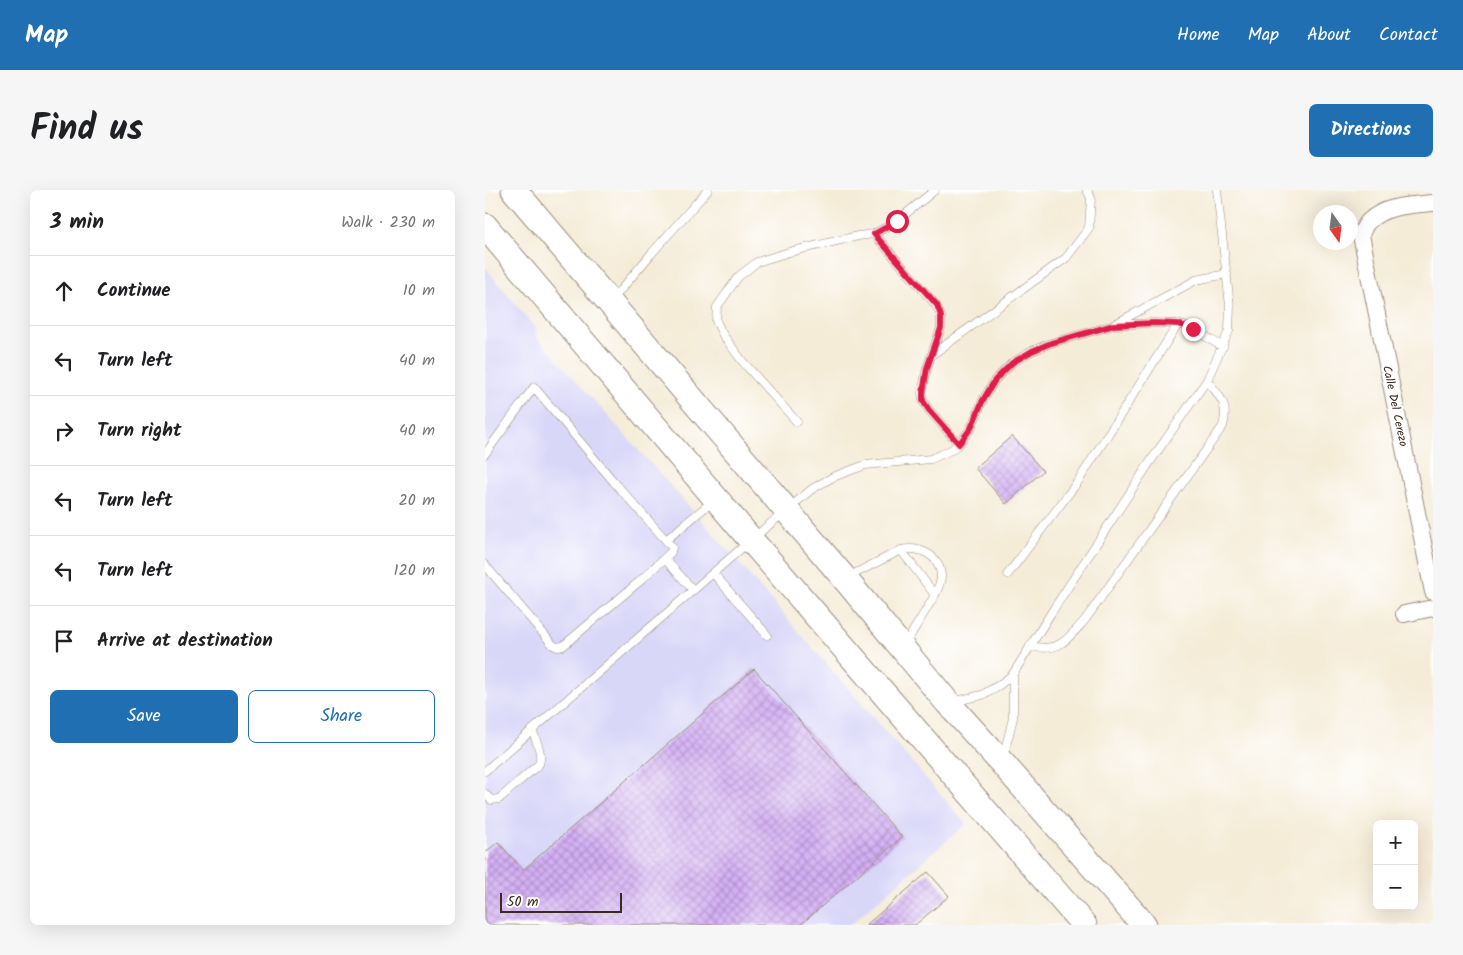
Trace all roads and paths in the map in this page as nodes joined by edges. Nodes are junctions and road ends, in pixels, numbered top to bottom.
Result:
1 (514, 190) edge
2 (708, 190) edge
3 (935, 190) edge
4 (1087, 190) edge
5 (1217, 190) edge
6 (1433, 204) edge
7 (485, 226) edge
8 (874, 234) junction
9 (1227, 274) junction
10 (610, 302) junction
11 (1178, 324) junction
12 (1114, 325) junction
13 (1223, 347) junction
14 (933, 354) junction
15 (1207, 380) junction
16 (797, 422) dead end
17 (959, 444) junction
18 (485, 454) edge
19 (716, 499) junction
20 (787, 510) junction
21 (666, 540) junction
22 (751, 540) junction
23 (901, 550) junction
24 (665, 559) junction
25 (485, 566) edge
26 (713, 573) junction
27 (1008, 574) dead end
28 (845, 579) junction
29 (693, 590) junction
30 (1433, 592) edge
31 (935, 595) junction
32 (1433, 608) edge
33 (1405, 614) dead end
34 (767, 635) dead end
35 (1030, 646) junction
36 (903, 647) junction
37 (1013, 674) junction
38 (947, 702) junction
39 (532, 730) junction
40 (1002, 763) junction
41 (485, 771) edge
42 (485, 794) edge
43 (1084, 925) edge
44 (1143, 925) edge

1 - 10 main road
2 - 10 lane
3 - 8 lane
4 - 14 lane
5 - 9 lane
6 - 30 street, Calle Del Cerezo
7 - 19 main road
8 - 14 lane
8 - 16 lane
9 - 12 lane
9 - 13 lane
10 - 20 main road
11 - 12 lane
11 - 13 lane
11 - 27 lane
12 - 17 lane
13 - 15 lane
14 - 17 lane
15 - 35 lane
15 - 35 lane
17 - 20 lane
18 - 21 lane
19 - 21 lane
19 - 22 main road
20 - 22 lane
20 - 28 main road
21 - 24 lane
22 - 26 lane
22 - 43 main road
23 - 28 lane
23 - 31 lane
23 - 31 lane
24 - 25 lane
24 - 29 lane
26 - 29 lane
26 - 34 lane
28 - 36 main road
29 - 39 lane
31 - 36 lane
32 - 33 street
35 - 37 lane
36 - 38 main road
37 - 38 lane
37 - 40 lane
38 - 40 main road
39 - 41 lane
39 - 42 lane
40 - 44 main road

